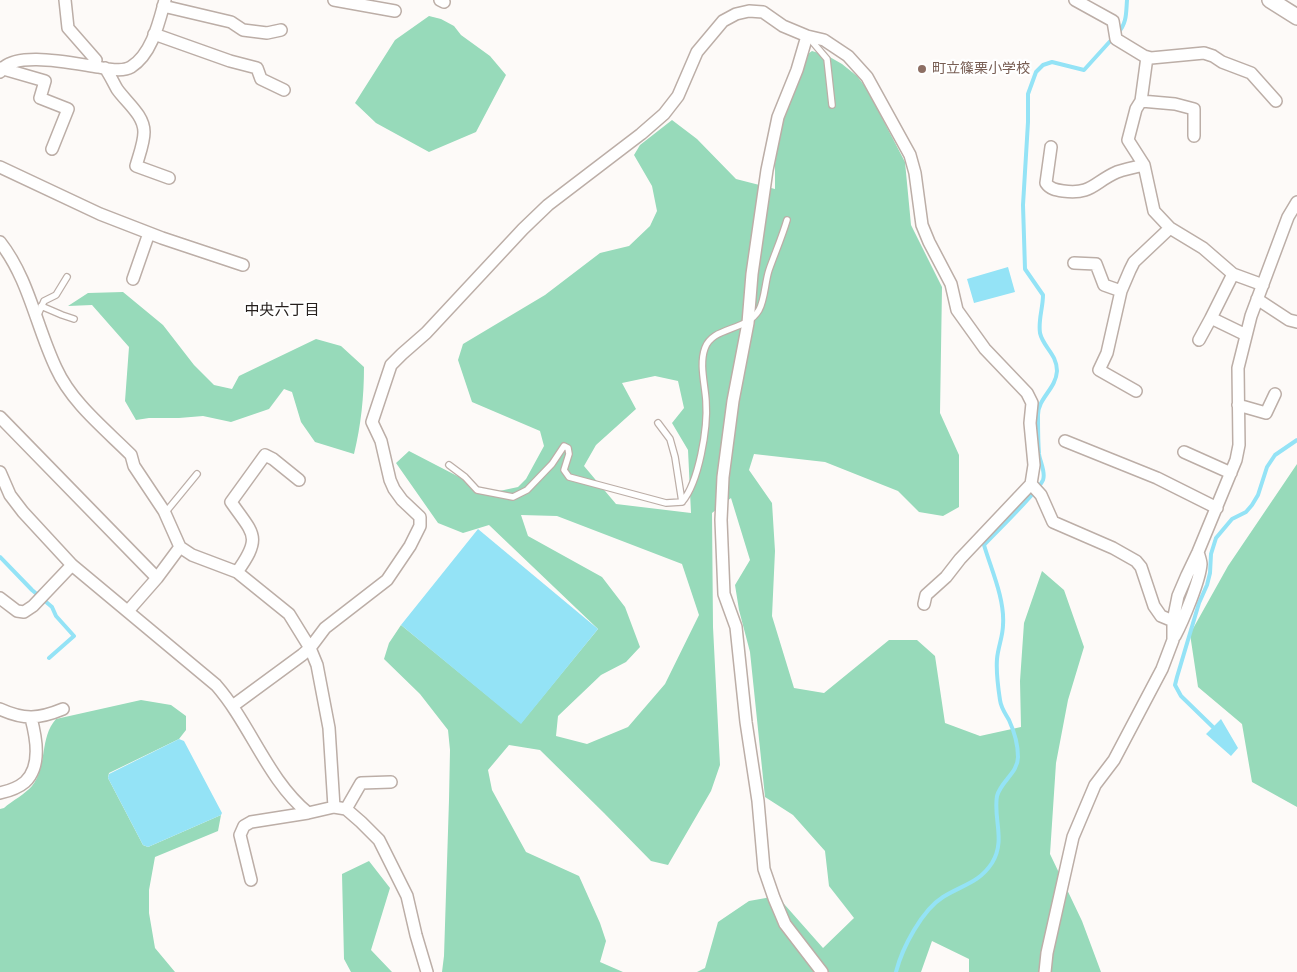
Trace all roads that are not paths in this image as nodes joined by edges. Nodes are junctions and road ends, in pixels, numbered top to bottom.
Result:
1 (65, 0) edge
2 (334, 0) edge
3 (1076, 0) edge
4 (1270, 0) edge
5 (164, 3) edge
6 (372, 3) edge
7 (762, 6) edge
8 (395, 10) dead end
9 (1297, 17) edge
10 (281, 30) dead end
11 (154, 34) junction
12 (807, 36) junction
13 (1147, 57) junction
14 (96, 60) dead end
15 (105, 68) junction
16 (1, 70) edge
17 (284, 90) dead end
18 (1141, 101) junction
19 (1276, 101) dead end
20 (832, 105) dead end
21 (1194, 136) dead end
22 (1051, 147) dead end
23 (52, 149) dead end
24 (1144, 165) junction
25 (0, 167) edge
26 (169, 178) dead end
27 (1297, 202) edge
28 (787, 220) dead end
29 (1170, 228) junction
30 (149, 233) junction
31 (0, 242) edge
32 (1074, 263) dead end
33 (243, 265) dead end
34 (1233, 274) junction
35 (67, 277) dead end
36 (133, 278) dead end
37 (1263, 285) junction
38 (1121, 291) junction
39 (1258, 299) junction
40 (41, 306) junction
41 (1211, 318) junction
42 (36, 319) junction
43 (74, 319) dead end
44 (1297, 322) edge
45 (748, 323) junction
46 (1246, 335) junction
47 (1200, 340) dead end
48 (1136, 391) dead end
49 (1275, 394) dead end
50 (1238, 405) junction
51 (0, 417) edge
52 (658, 423) dead end
53 (1065, 441) dead end
54 (1184, 452) dead end
55 (449, 465) dead end
56 (0, 472) edge
57 (1230, 473) junction
58 (197, 474) dead end
59 (299, 480) dead end
60 (1031, 484) junction
61 (682, 502) junction
62 (1217, 508) junction
63 (165, 513) junction
64 (180, 547) junction
65 (1198, 552) junction
66 (72, 566) junction
67 (237, 572) junction
68 (157, 578) junction
69 (0, 598) edge
70 (924, 604) dead end
71 (128, 611) junction
72 (1174, 621) junction
73 (1172, 640) junction
74 (310, 648) junction
75 (234, 705) junction
76 (0, 709) edge
77 (63, 709) dead end
78 (31, 718) junction
79 (391, 782) dead end
80 (0, 793) edge
81 (340, 808) junction
82 (308, 813) junction
83 (251, 880) dead end
84 (427, 972) edge
85 (822, 972) edge
86 (1045, 972) edge

1 - 14 street
2 - 6 street
3 - 13 street
4 - 9 main road
5 - 10 street
5 - 11 street
6 - 8 street
7 - 12 street
7 - 74 street
11 - 15 street
11 - 17 street
12 - 20 lane
12 - 45 street
12 - 60 street
13 - 18 street
13 - 19 street
15 - 16 street
15 - 26 street
16 - 23 street
18 - 21 street
18 - 24 street
22 - 24 street
24 - 29 street
25 - 30 street
27 - 37 street
28 - 45 lane
29 - 34 street
29 - 38 street
30 - 33 street
30 - 36 street
31 - 42 street
32 - 38 street
34 - 37 street
34 - 41 street
35 - 40 lane
37 - 39 street
38 - 48 street
39 - 44 street
39 - 46 street
40 - 42 lane
40 - 43 lane
41 - 46 street
41 - 47 street
42 - 63 street
45 - 61 lane
45 - 85 street
46 - 50 street
49 - 50 street
50 - 57 street
51 - 68 street
52 - 61 lane
53 - 62 street
54 - 57 street
55 - 61 lane
56 - 66 street
57 - 62 street
58 - 63 lane
59 - 67 street
60 - 70 street
60 - 72 street
62 - 65 street
63 - 64 street
64 - 67 street
64 - 68 street
65 - 72 street
65 - 73 street
66 - 69 street
66 - 71 street
67 - 74 street
68 - 71 street
71 - 75 street
72 - 73 street
73 - 86 street
74 - 75 street
74 - 81 street
75 - 82 street
76 - 78 street
77 - 78 street
78 - 80 street
79 - 81 street
81 - 82 street
81 - 84 street
82 - 83 street

